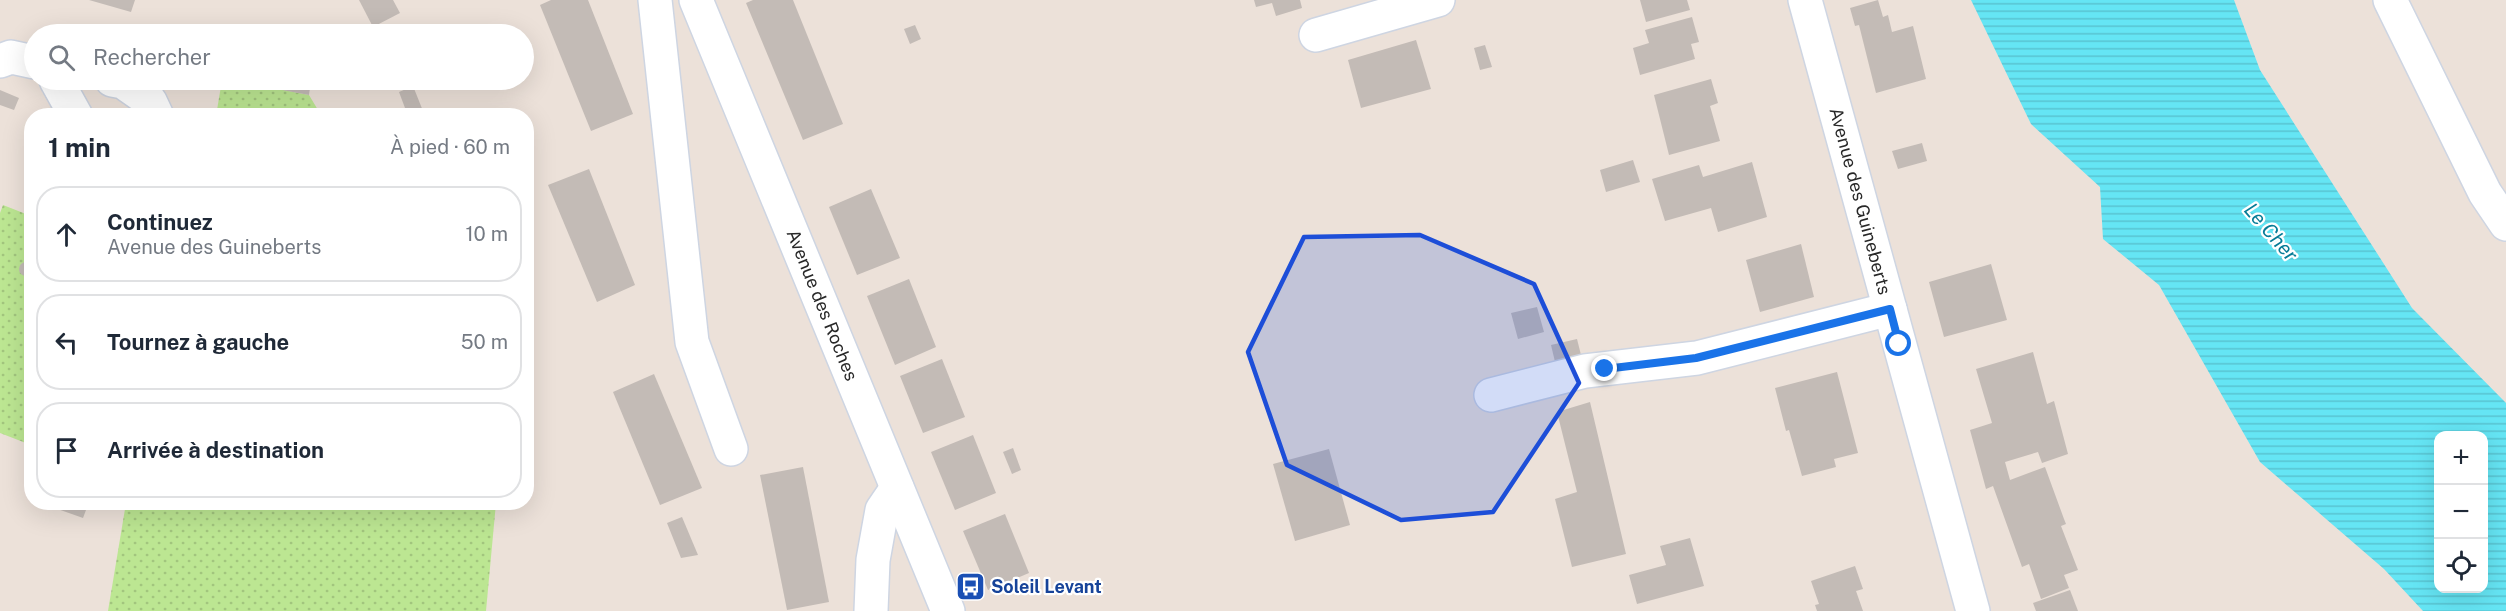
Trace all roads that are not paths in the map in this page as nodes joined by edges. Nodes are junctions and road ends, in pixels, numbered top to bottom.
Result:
1 (655, 0) edge
2 (696, 0) edge
3 (1438, 0) edge
4 (1805, 0) edge
5 (2390, 0) edge
6 (1404, 5) edge
7 (1316, 35) dead end
8 (24, 60) edge
9 (0, 61) edge
10 (62, 90) edge
11 (134, 90) edge
12 (72, 108) edge
13 (153, 108) edge
14 (2506, 224) edge
15 (1890, 309) junction
16 (1491, 395) dead end
17 (731, 448) dead end
18 (897, 488) junction
19 (871, 611) edge
20 (948, 611) edge
21 (1973, 611) edge

1 - 17 street
2 - 18 street, Avenue des Roches
3 - 6 street
4 - 15 street, Avenue des Guineberts
5 - 14 street
6 - 7 street
8 - 9 street
10 - 12 street
11 - 13 street
15 - 16 street
15 - 21 street, Avenue des Guineberts
18 - 19 street
18 - 20 street, Avenue des Roches

